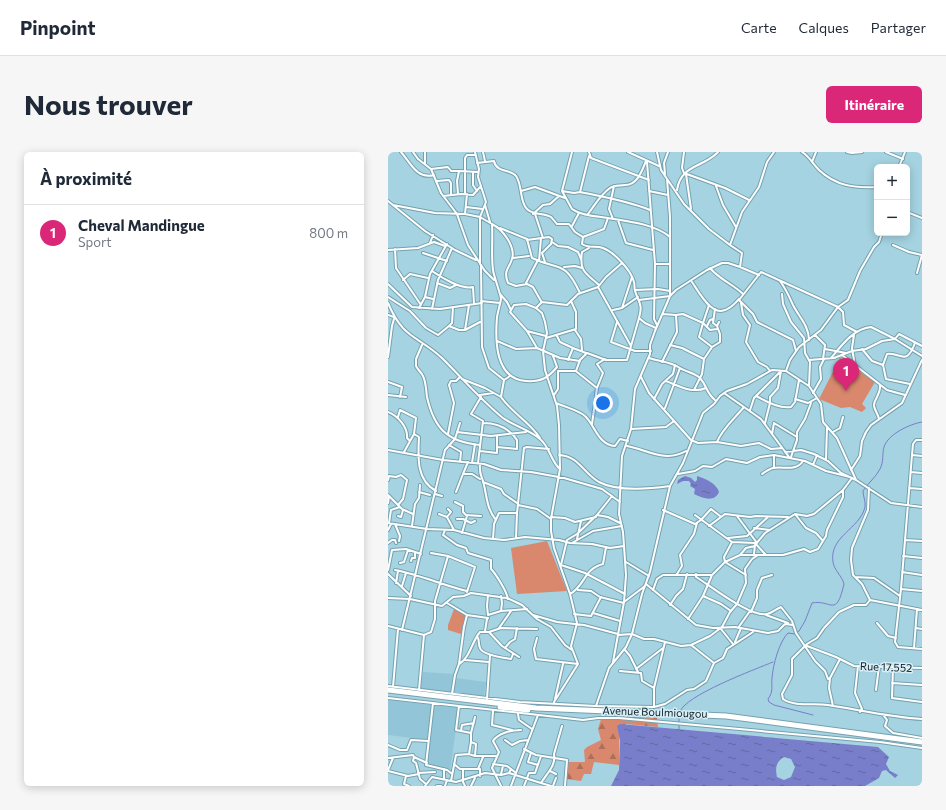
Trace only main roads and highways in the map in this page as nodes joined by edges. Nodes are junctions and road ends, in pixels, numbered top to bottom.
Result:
1 (390, 689) edge
2 (388, 694) edge
3 (520, 709) junction
4 (922, 745) edge

1 - 3 highway, Avenue Boulmiougou
2 - 3 highway, Avenue Boulmiougou
3 - 4 highway, Avenue Boulmiougou

